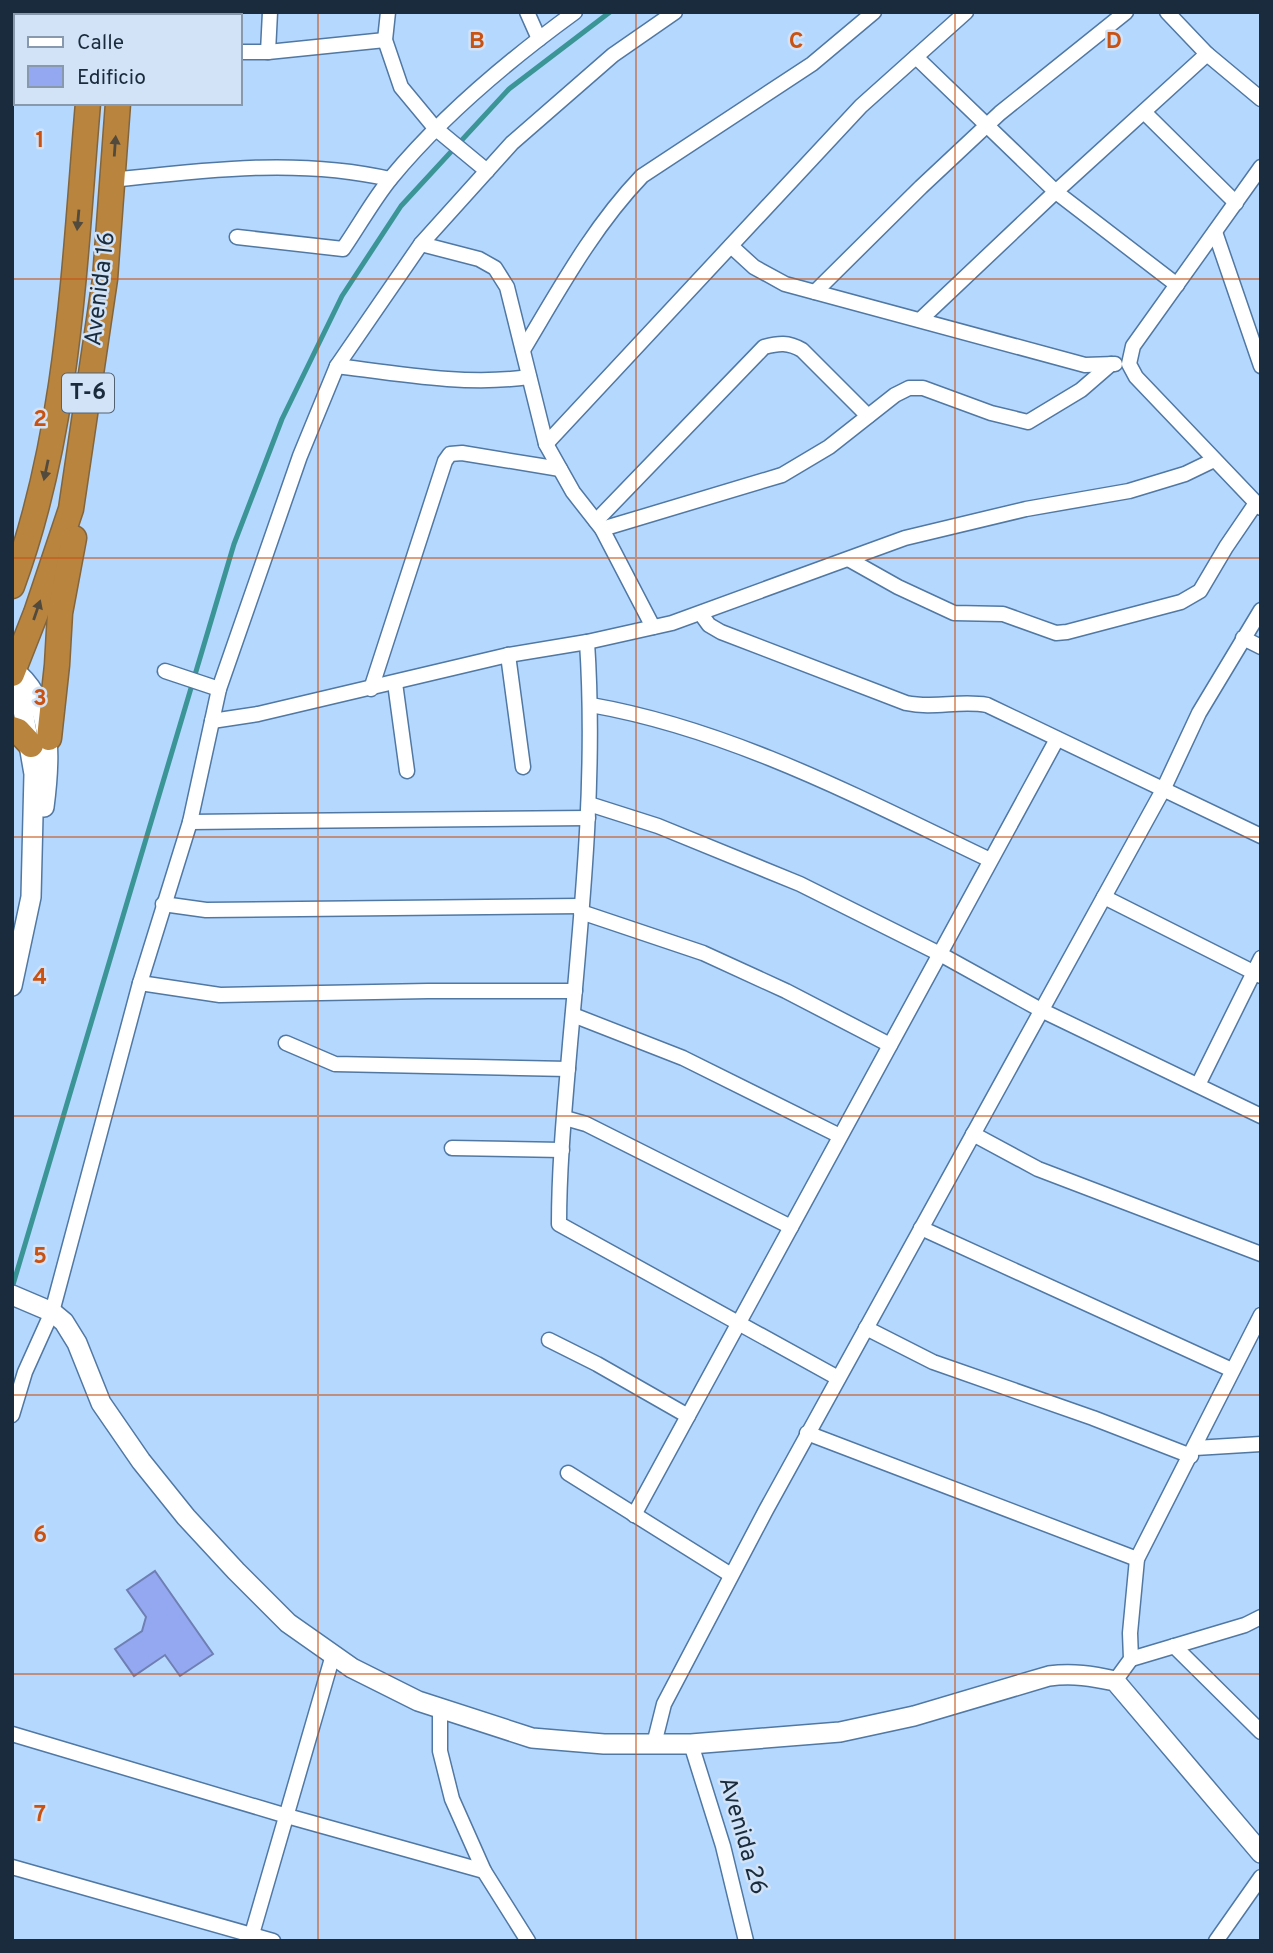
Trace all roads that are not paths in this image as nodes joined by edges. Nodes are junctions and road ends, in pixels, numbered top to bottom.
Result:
1 (270, 12) edge
2 (388, 12) edge
3 (527, 12) edge
4 (575, 12) edge
5 (675, 12) edge
6 (874, 12) edge
7 (966, 12) edge
8 (1126, 12) edge
9 (1167, 12) edge
10 (538, 39) junction
11 (385, 40) junction
12 (242, 52) edge
13 (268, 52) junction
14 (1208, 54) junction
15 (916, 57) junction
16 (1261, 99) edge
17 (88, 105) edge
18 (118, 105) edge
19 (1144, 113) junction
20 (986, 126) junction
21 (435, 128) junction
22 (1261, 167) edge
23 (487, 171) junction
24 (112, 180) junction
25 (390, 180) junction
26 (1056, 192) junction
27 (1236, 203) junction
28 (1215, 232) junction
29 (237, 237) dead end
30 (421, 244) junction
31 (731, 246) junction
32 (1177, 285) junction
33 (815, 292) junction
34 (920, 320) junction
35 (523, 350) junction
36 (1111, 364) junction
37 (1129, 364) junction
38 (337, 366) junction
39 (1261, 366) edge
40 (529, 377) junction
41 (868, 416) junction
42 (546, 444) junction
43 (1214, 460) junction
44 (560, 469) junction
45 (1258, 505) edge
46 (71, 509) junction
47 (599, 525) junction
48 (850, 560) junction
49 (12, 586) edge
50 (1261, 610) edge
51 (701, 614) junction
52 (653, 627) junction
53 (1243, 638) junction
54 (587, 642) junction
55 (1261, 647) edge
56 (509, 655) junction
57 (165, 671) dead end
58 (13, 677) edge
59 (395, 683) junction
60 (219, 689) junction
61 (371, 689) junction
62 (591, 705) junction
63 (212, 720) junction
64 (30, 738) edge
65 (1057, 739) junction
66 (523, 767) dead end
67 (407, 771) dead end
68 (1163, 790) junction
69 (589, 811) junction
70 (190, 822) junction
71 (1261, 836) edge
72 (990, 860) junction
73 (1104, 897) junction
74 (163, 904) junction
75 (581, 909) junction
76 (940, 954) junction
77 (1261, 958) edge
78 (1257, 975) edge
79 (140, 983) junction
80 (12, 986) edge
81 (575, 991) junction
82 (1041, 1010) junction
83 (573, 1015) junction
84 (286, 1043) dead end
85 (890, 1045) junction
86 (568, 1069) junction
87 (1198, 1085) junction
88 (1261, 1116) edge
89 (565, 1118) junction
90 (973, 1134) junction
91 (840, 1136) junction
92 (452, 1148) dead end
93 (562, 1150) junction
94 (791, 1227) junction
95 (921, 1228) junction
96 (1261, 1254) edge
97 (12, 1295) edge
98 (52, 1312) junction
99 (1261, 1315) edge
100 (738, 1323) junction
101 (866, 1328) junction
102 (549, 1340) dead end
103 (1232, 1370) junction
104 (838, 1378) junction
105 (12, 1415) edge
106 (688, 1416) junction
107 (807, 1433) junction
108 (1261, 1444) edge
109 (1193, 1452) junction
110 (568, 1474) dead end
111 (634, 1515) junction
112 (1137, 1559) junction
113 (731, 1576) junction
114 (1261, 1618) edge
115 (1174, 1646) junction
116 (333, 1655) junction
117 (1132, 1659) junction
118 (1115, 1681) junction
119 (440, 1708) junction
120 (1261, 1732) edge
121 (12, 1734) edge
122 (654, 1744) junction
123 (691, 1744) junction
124 (286, 1816) junction
125 (1261, 1853) edge
126 (12, 1867) edge
127 (484, 1871) junction
128 (1261, 1877) edge
129 (251, 1938) edge
130 (273, 1941) edge
131 (528, 1941) edge
132 (747, 1941) edge
133 (1216, 1941) edge

1 - 13 street
2 - 11 street
3 - 10 street
4 - 10 street
5 - 23 street
6 - 35 street
7 - 15 street
8 - 20 street
9 - 14 street
10 - 21 street
11 - 13 street
11 - 21 street
12 - 13 street
14 - 16 street
14 - 19 street
15 - 20 street
15 - 31 street
17 -> 49 highway, Avenida 16 / T-6
24 -> 18 highway, Avenida 16 / T-6
19 - 26 street
19 - 27 street
20 - 26 street
20 - 33 street
21 - 23 street
21 - 25 street
22 - 27 street
23 - 30 street
24 - 25 street
24 - 46 highway, Avenida 16 / T-6
25 - 29 street
26 - 32 street
26 - 34 street
27 - 28 street
28 - 32 street
28 - 39 street
30 - 35 street
30 - 38 street
31 - 33 street
31 - 42 street
32 - 37 street
33 - 34 street
34 - 36 street
35 - 40 street
36 - 37 street
36 - 41 street
37 - 43 street
38 - 40 street
38 - 60 street
40 - 42 street
41 - 47 street
41 - 47 street
42 - 44 street
43 - 45 street
43 - 48 street
44 - 47 street
44 - 61 street
45 - 48 street
58 -> 46 highway, Avenida 16 / T-6
46 - 64 highway, T-6
47 - 52 street
48 - 51 street
50 - 53 street
51 - 52 street
51 - 65 street
52 - 54 street
53 - 55 street
53 - 68 street
54 - 56 street
54 - 62 street
56 - 59 street
56 - 66 street
57 - 60 street
58 - 64 street
59 - 61 street
59 - 67 street
60 - 63 street
61 - 63 street
62 - 69 street
62 - 72 street
63 - 70 street
64 - 80 street
65 - 68 street
65 - 72 street
68 - 71 street
68 - 73 street
69 - 70 street
69 - 75 street
69 - 76 street
70 - 74 street
72 - 76 street
73 - 78 street
73 - 82 street
74 - 75 street
74 - 79 street
75 - 81 street
75 - 85 street
76 - 82 street
76 - 85 street
77 - 78 street
78 - 87 street
79 - 81 street
79 - 98 street
81 - 83 street
82 - 87 street
82 - 90 street
83 - 86 street
83 - 91 street
84 - 86 street
85 - 91 street
86 - 89 street
87 - 88 street
89 - 93 street
89 - 94 street
90 - 95 street
90 - 96 street
91 - 94 street
92 - 93 street
93 - 100 street
94 - 100 street
95 - 101 street
95 - 103 street
97 - 98 street
98 - 105 street
98 - 116 street
99 - 103 street
100 - 104 street
100 - 106 street
101 - 104 street
101 - 109 street
102 - 106 street
103 - 109 street
104 - 107 street
106 - 111 street
107 - 112 street
107 - 113 street
108 - 109 street
109 - 112 street
110 - 111 street
111 - 113 street
112 - 117 street
113 - 122 street
114 - 115 street
115 - 117 street
115 - 120 street
116 - 119 street
116 - 124 street
117 - 118 street
118 - 123 street
118 - 125 street
119 - 122 street
119 - 127 street
121 - 124 street
122 - 123 street
123 - 132 street, Avenida 26
124 - 127 street
124 - 129 street
126 - 129 street
127 - 131 street
128 - 133 street
129 - 130 street

